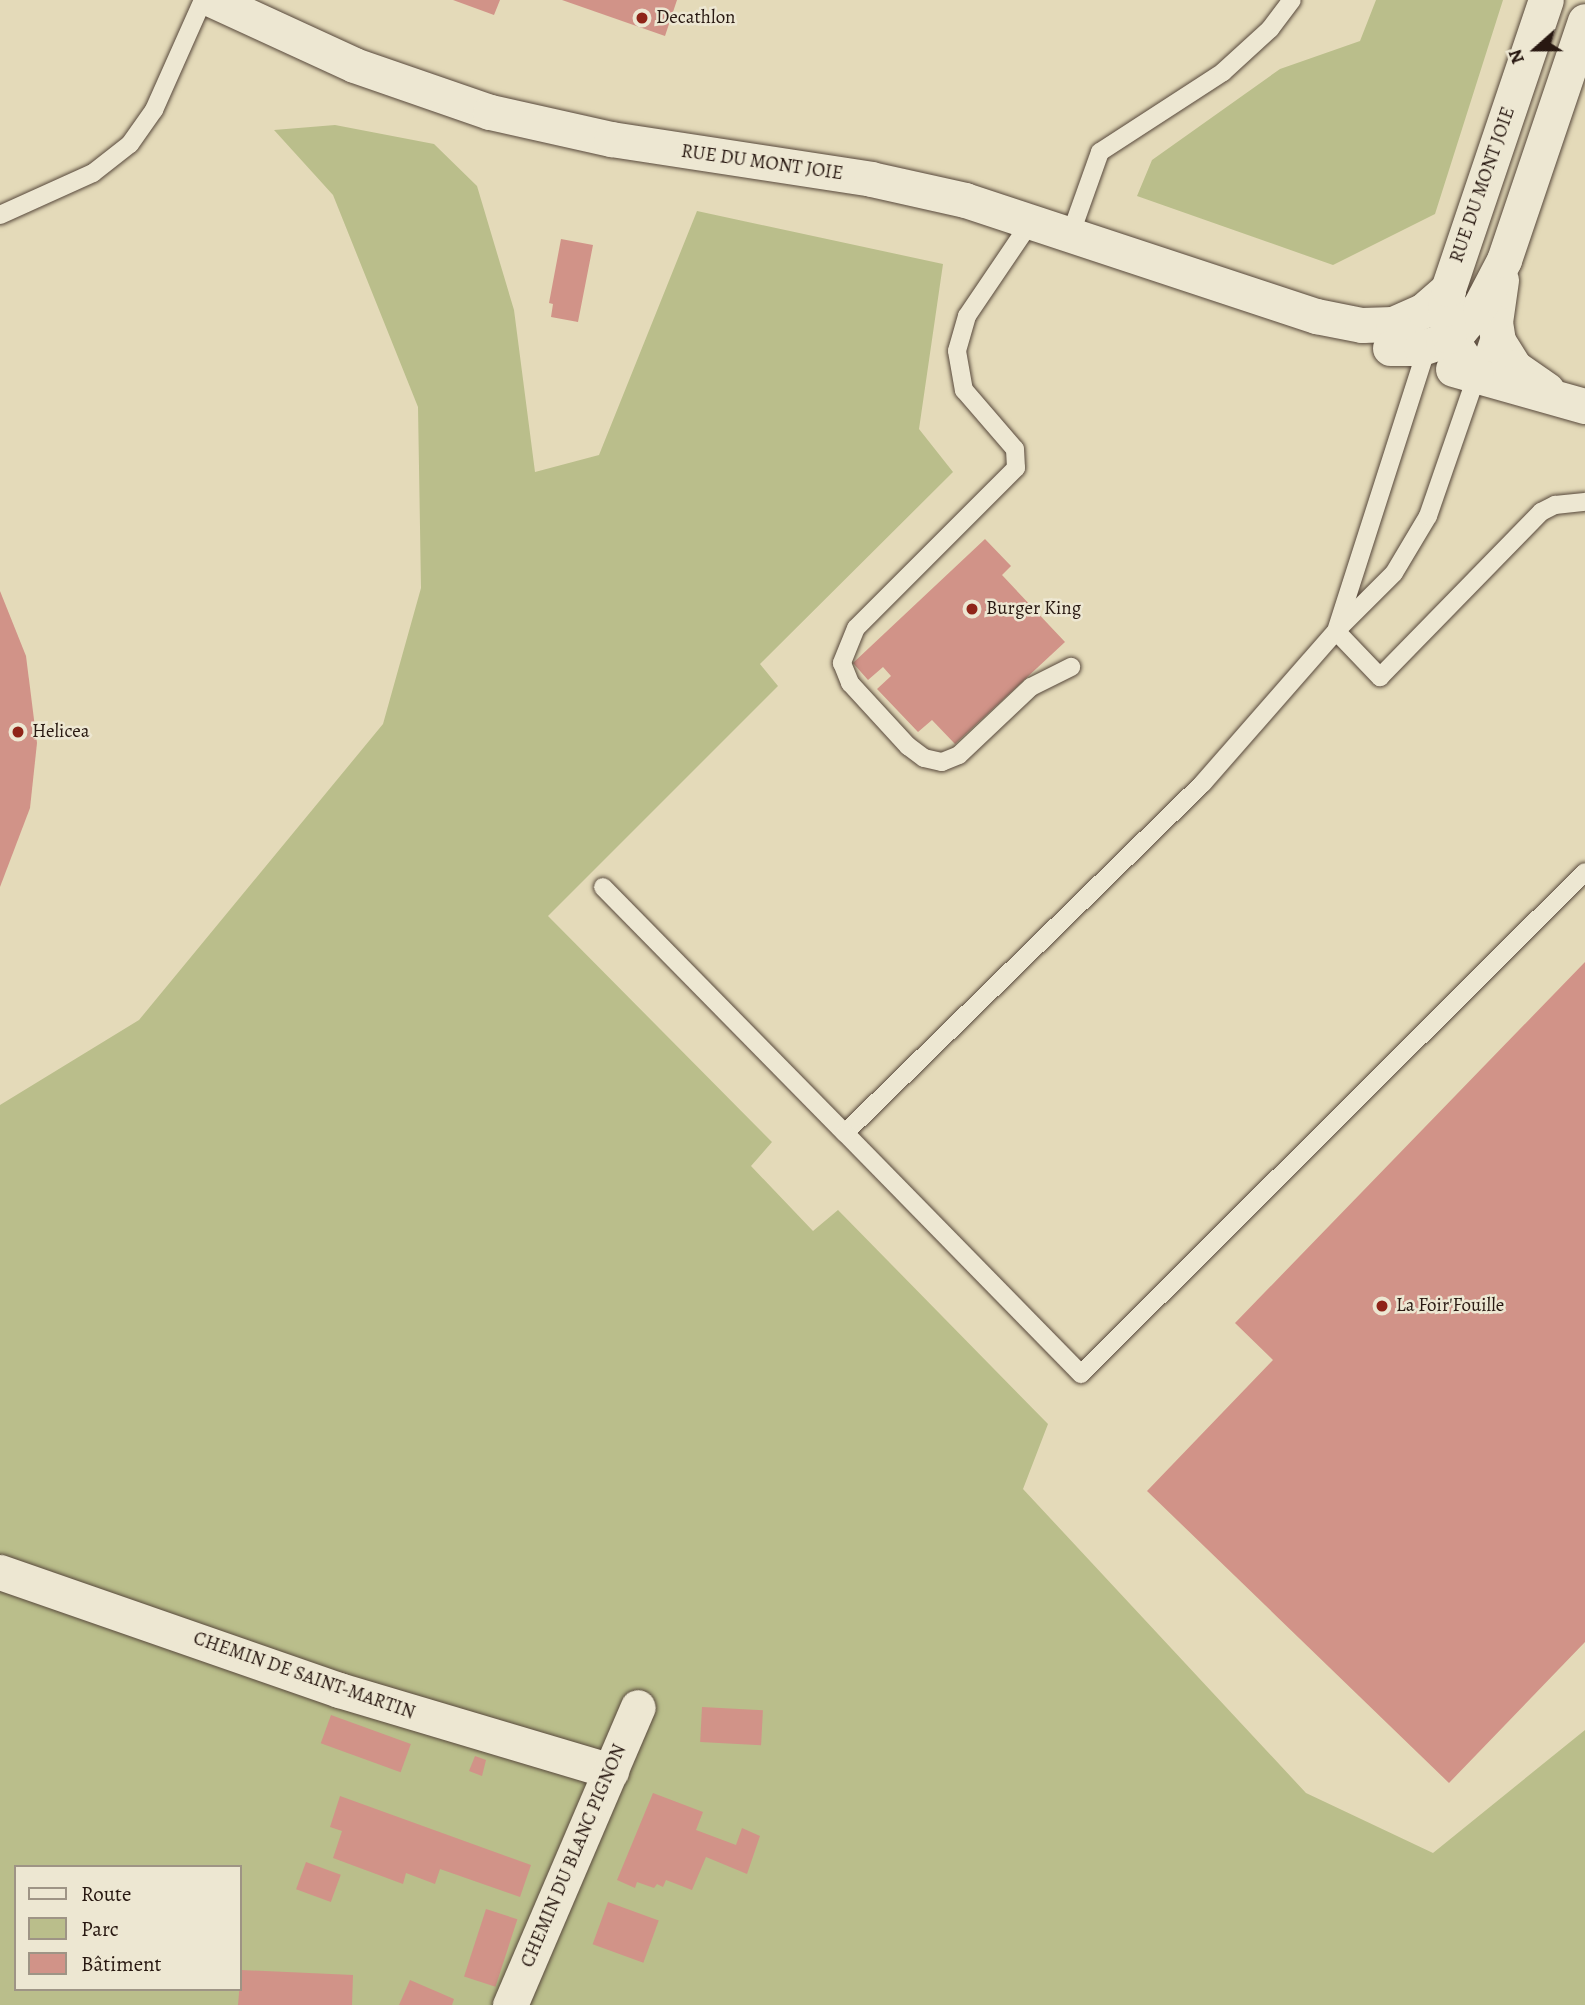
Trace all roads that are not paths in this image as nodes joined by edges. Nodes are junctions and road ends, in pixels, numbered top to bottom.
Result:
1 (203, 0) edge
2 (213, 0) edge
3 (1292, 0) edge
4 (1546, 0) edge
5 (1585, 21) edge
6 (0, 215) edge
7 (1032, 220) junction
8 (1071, 233) junction
9 (1504, 260) junction
10 (1448, 289) junction
11 (1316, 316) junction
12 (1495, 322) junction
13 (1433, 347) junction
14 (1476, 377) junction
15 (1573, 403) edge
16 (1585, 502) edge
17 (1336, 631) junction
18 (1071, 667) dead end
19 (1585, 872) edge
20 (603, 887) dead end
21 (845, 1133) junction
22 (0, 1572) edge
23 (638, 1707) dead end
24 (611, 1771) junction
25 (510, 2005) edge

1 - 6 lane
2 - 7 street, RUE DU MONT JOIE
3 - 8 lane
4 - 10 street, RUE DU MONT JOIE
5 - 9 street
7 - 8 street, RUE DU MONT JOIE
7 - 18 lane
8 - 11 street, RUE DU MONT JOIE
9 - 12 street
9 - 13 street
10 - 11 street, RUE DU MONT JOIE
10 - 13 street, RUE DU MONT JOIE
11 - 13 street, RUE DU MONT JOIE
12 - 14 lane
12 - 15 street
13 - 14 street, RUE DU MONT JOIE
13 - 17 lane
14 - 15 street
14 - 17 lane
16 - 17 lane
17 - 21 lane
19 - 21 lane
20 - 21 lane
22 - 24 street, CHEMIN DE SAINT-MARTIN
23 - 24 street, CHEMIN DU BLANC PIGNON
24 - 25 street, CHEMIN DU BLANC PIGNON

